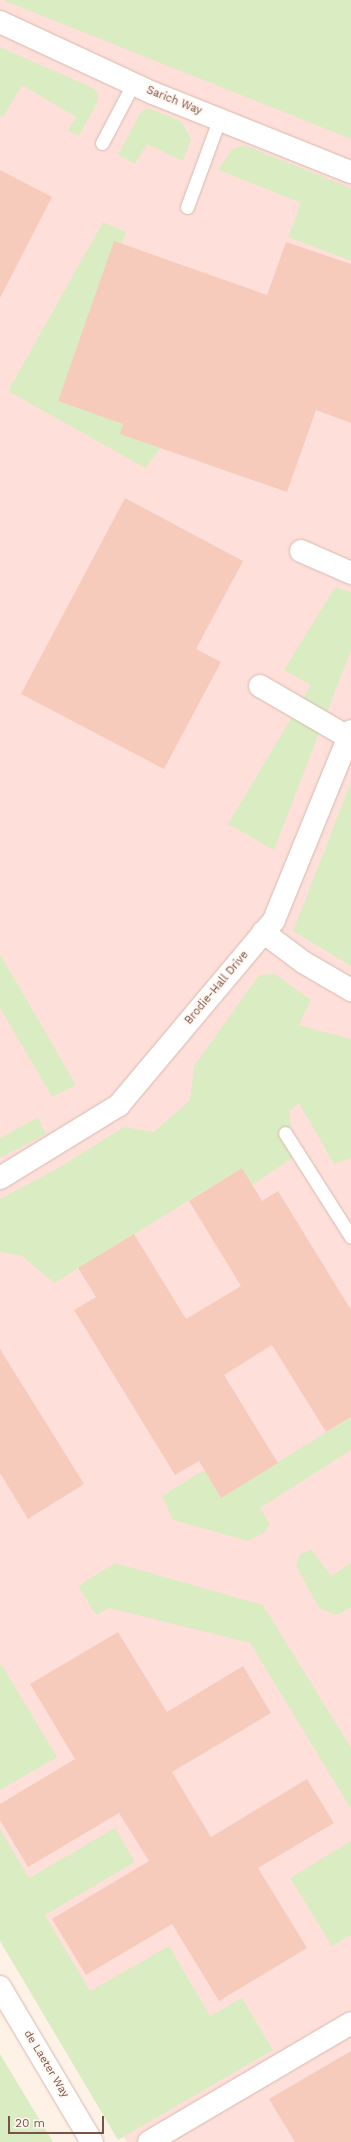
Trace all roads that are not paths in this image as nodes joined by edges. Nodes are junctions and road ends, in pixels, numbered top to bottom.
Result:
1 (0, 22) edge
2 (132, 84) junction
3 (219, 120) junction
4 (102, 144) dead end
5 (351, 172) edge
6 (187, 207) dead end
7 (301, 551) dead end
8 (351, 573) edge
9 (260, 686) dead end
10 (350, 734) edge
11 (263, 932) junction
12 (351, 990) edge
13 (285, 1133) dead end
14 (0, 1178) edge
15 (351, 1237) edge
16 (0, 1987) edge
17 (351, 2023) edge
18 (92, 2142) edge
19 (149, 2142) edge

1 - 2 street, Sarich Way
2 - 3 street, Sarich Way
2 - 4 lane
3 - 5 street, Sarich Way
3 - 6 lane
7 - 8 street
9 - 10 street
10 - 11 street, Brodie-Hall Drive
11 - 12 street
11 - 14 street, Brodie-Hall Drive
13 - 15 lane
16 - 18 street, de Laeter Way
17 - 19 street

